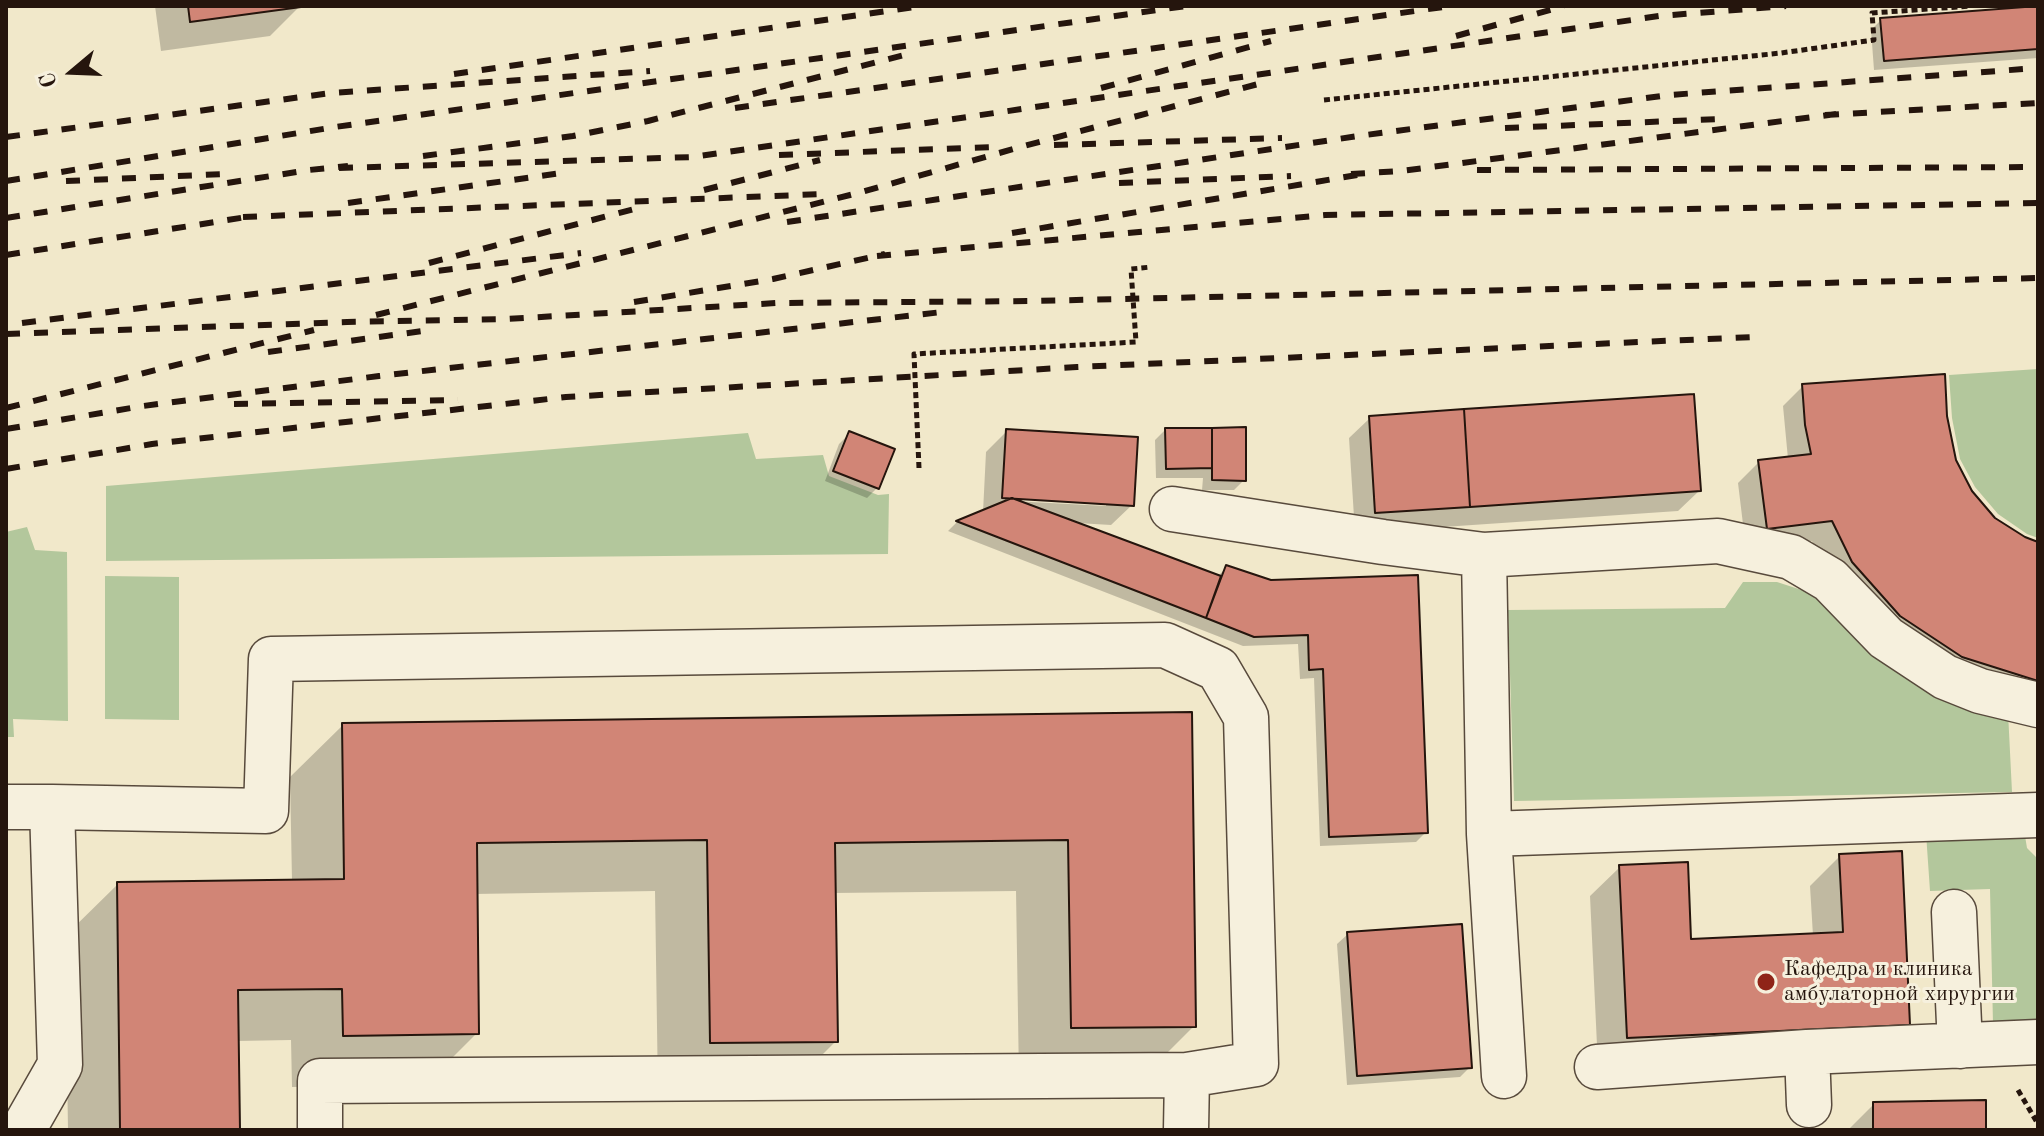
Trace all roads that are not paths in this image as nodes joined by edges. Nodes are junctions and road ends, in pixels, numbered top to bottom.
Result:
1 (1172, 509) dead end
2 (1484, 555) junction
3 (2038, 705) edge
4 (6, 807) edge
5 (52, 807) junction
6 (2038, 815) edge
7 (1489, 834) junction
8 (1954, 912) dead end
9 (2038, 1042) edge
10 (1960, 1046) junction
11 (1807, 1052) junction
12 (1597, 1067) dead end
13 (1187, 1075) junction
14 (1504, 1076) dead end
15 (1809, 1105) dead end
16 (23, 1130) edge
17 (320, 1130) edge
18 (1186, 1130) edge

1 - 2 lane
2 - 3 lane
2 - 7 lane
4 - 5 lane
5 - 13 lane
5 - 16 lane
6 - 7 lane
7 - 14 lane
8 - 10 lane
9 - 10 lane
10 - 11 lane
11 - 12 lane
11 - 15 lane
13 - 17 lane
13 - 18 lane

